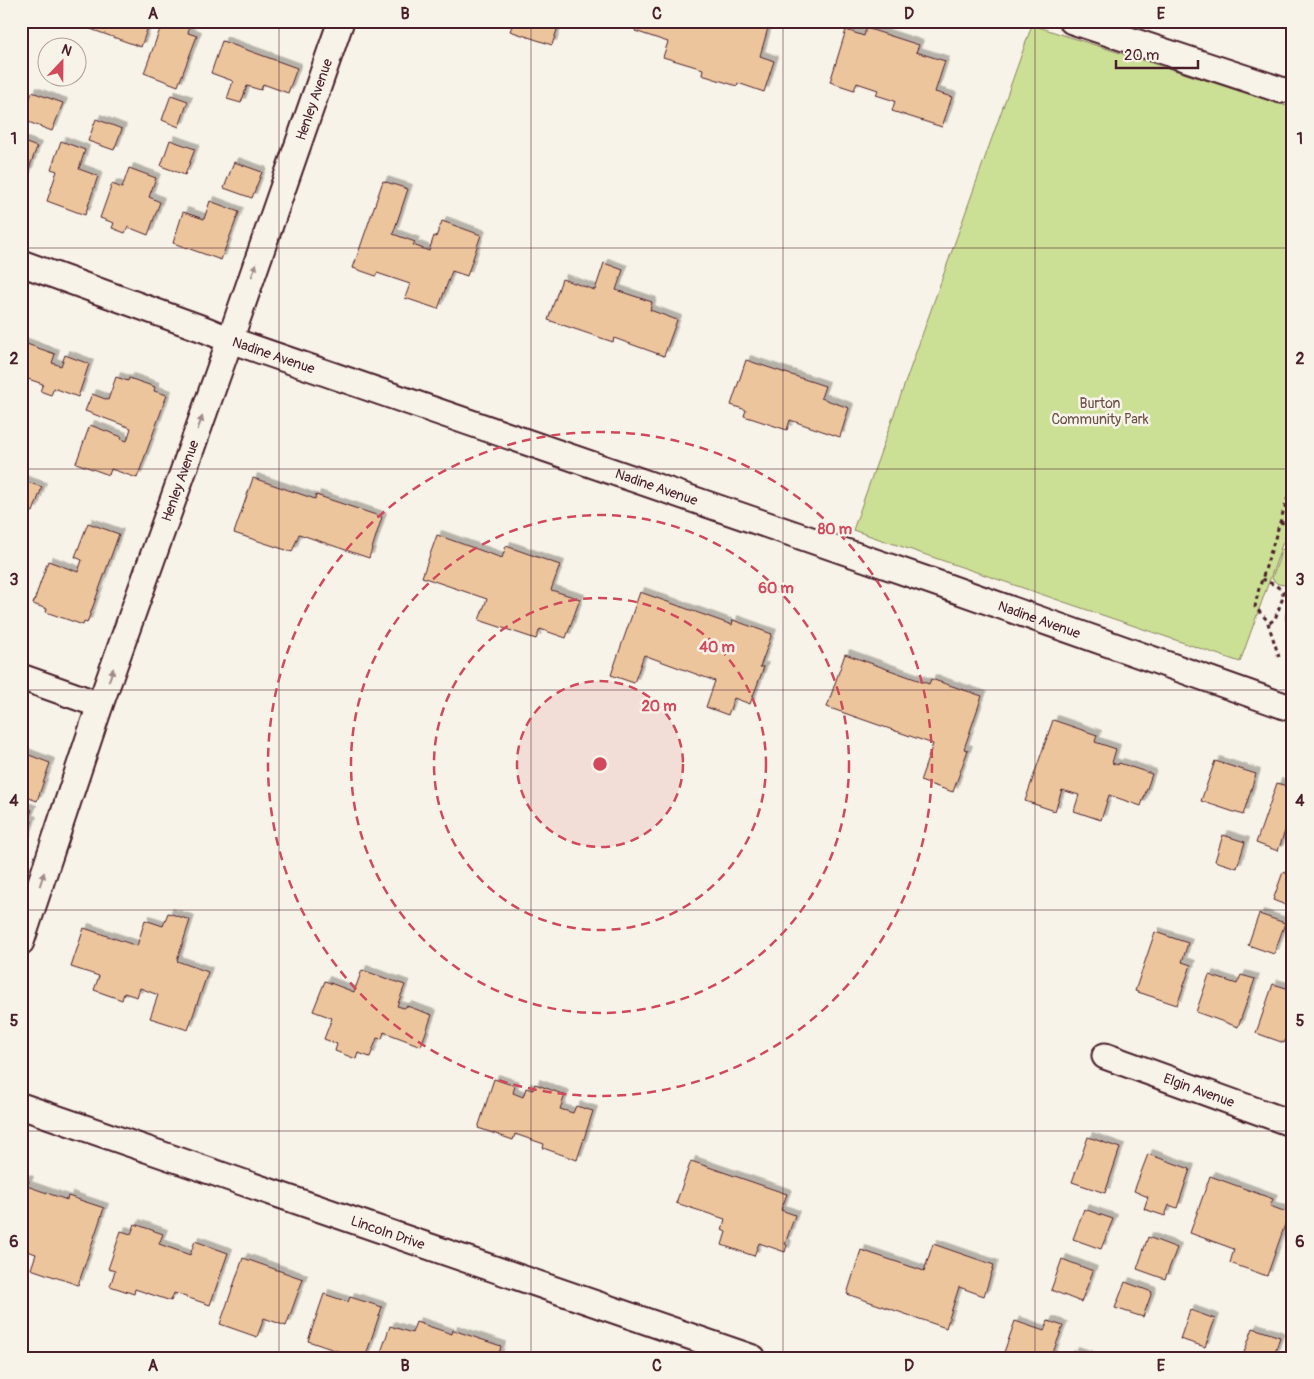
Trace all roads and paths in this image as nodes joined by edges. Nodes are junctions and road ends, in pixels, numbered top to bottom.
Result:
1 (341, 21) edge
2 (1072, 21) edge
3 (1281, 90) dead end
4 (21, 263) edge
5 (230, 340) junction
6 (1293, 481) edge
7 (1280, 522) junction
8 (1293, 526) edge
9 (1262, 579) junction
10 (1268, 624) junction
11 (1280, 657) dead end
12 (21, 677) edge
13 (100, 705) junction
14 (1293, 709) edge
15 (21, 942) edge
16 (1105, 1056) dead end
17 (21, 1106) edge
18 (1293, 1124) edge
19 (753, 1358) edge

5 -> 1 street, Henley Avenue
2 - 3 street
4 - 5 street, Nadine Avenue
13 -> 5 street, Henley Avenue
5 - 14 street, Nadine Avenue
6 - 7 path
7 - 8 path
7 - 9 path
9 - 10 path
9 - 10 path
10 - 11 path
12 - 13 street
15 -> 13 street, Henley Avenue
16 - 18 street, Elgin Avenue
17 - 19 street, Lincoln Drive

